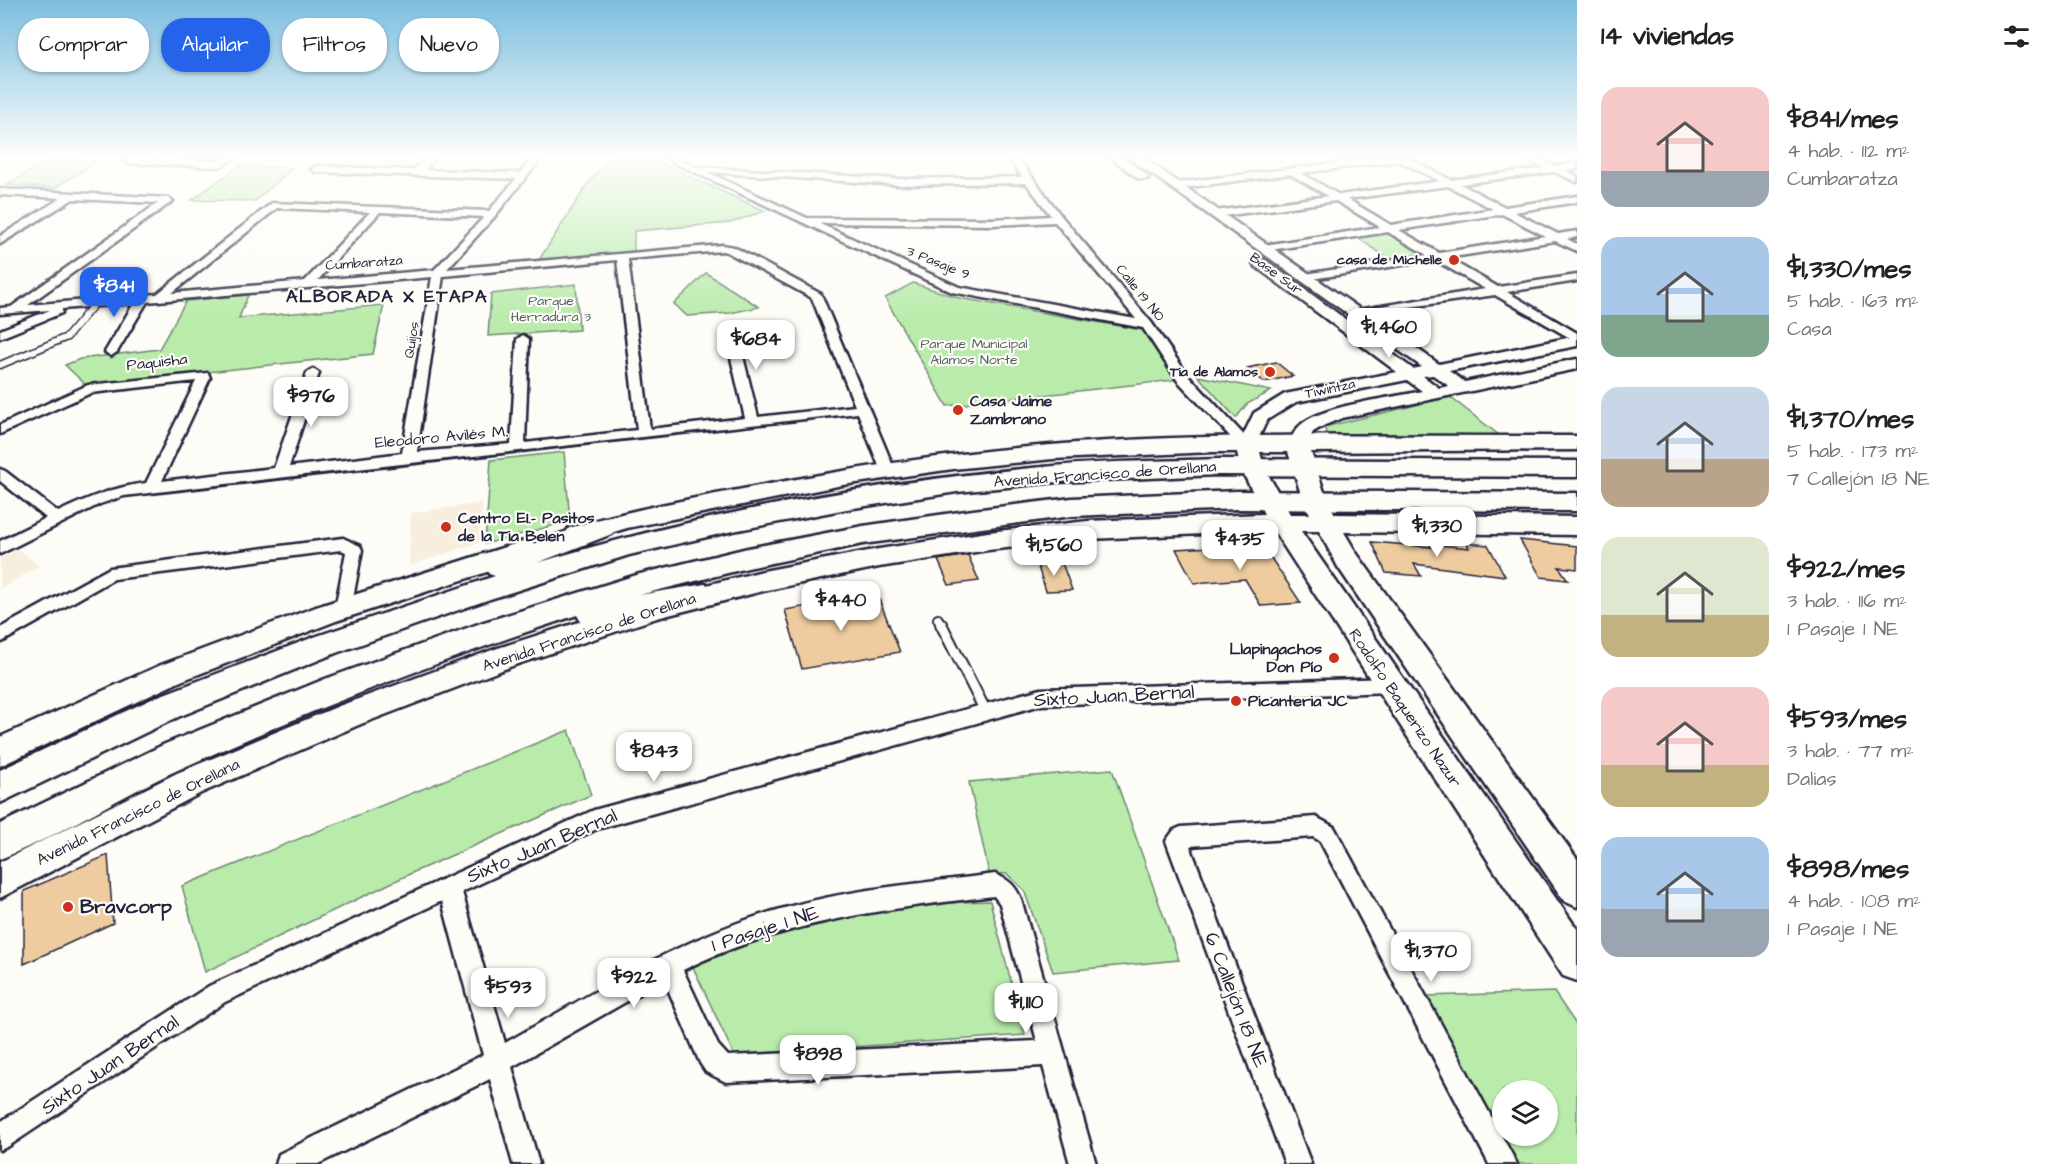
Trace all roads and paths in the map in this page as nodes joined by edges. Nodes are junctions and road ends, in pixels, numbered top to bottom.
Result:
1 (47, 211) edge
2 (153, 211) edge
3 (267, 211) edge
4 (376, 211) edge
5 (431, 211) edge
6 (494, 211) edge
7 (783, 211) edge
8 (1052, 211) edge
9 (1190, 211) edge
10 (1211, 211) edge
11 (1236, 211) edge
12 (1362, 211) edge
13 (1494, 211) edge
14 (1506, 211) edge
15 (492, 214) junction
16 (1215, 214) junction
17 (1058, 219) junction
18 (802, 220) junction
19 (1389, 227) junction
20 (1577, 234) edge
21 (1556, 237) junction
22 (0, 241) edge
23 (1264, 248) junction
24 (1577, 248) edge
25 (1437, 255) junction
26 (622, 258) junction
27 (438, 272) junction
28 (1305, 278) junction
29 (1577, 278) edge
30 (310, 282) junction
31 (1498, 291) junction
32 (161, 296) junction
33 (142, 298) junction
34 (96, 302) junction
35 (75, 304) junction
36 (14, 309) junction
37 (0, 310) edge
38 (1357, 313) junction
39 (1147, 325) junction
40 (730, 328) dead end
41 (0, 334) edge
42 (524, 339) dead end
43 (1577, 339) edge
44 (111, 352) dead end
45 (1577, 364) edge
46 (0, 365) edge
47 (1435, 369) junction
48 (313, 373) dead end
49 (1409, 373) junction
50 (1461, 387) junction
51 (1435, 393) junction
52 (862, 409) junction
53 (753, 422) junction
54 (0, 430) edge
55 (644, 434) junction
56 (1577, 443) edge
57 (518, 448) junction
58 (409, 457) junction
59 (1250, 457) junction
60 (1300, 457) junction
61 (1577, 469) edge
62 (888, 471) junction
63 (280, 473) junction
64 (0, 474) edge
65 (151, 489) junction
66 (1577, 502) edge
67 (1276, 511) junction
68 (1320, 512) junction
69 (57, 519) junction
70 (1577, 526) edge
71 (603, 527) junction
72 (0, 548) edge
73 (705, 595) junction
74 (343, 609) junction
75 (938, 619) dead end
76 (393, 621) junction
77 (492, 631) junction
78 (0, 636) edge
79 (1390, 685) junction
80 (986, 712) junction
81 (0, 752) edge
82 (0, 787) edge
83 (0, 843) edge
84 (0, 881) edge
85 (449, 885) junction
86 (1577, 889) edge
87 (1577, 962) edge
88 (669, 965) junction
89 (1054, 1053) junction
90 (498, 1061) junction
91 (0, 1137) edge
92 (289, 1164) edge
93 (526, 1164) edge
94 (1083, 1164) edge
95 (1298, 1164) edge
96 (1504, 1164) edge

1 - 22 street
2 - 36 street
3 - 32 street
4 - 30 street
5 - 15 street
6 - 15 street
7 - 18 street, 3 Pasaje 9
8 - 17 street, Calle 19 NO
9 - 49 street, Base Sur
10 - 16 street, Base Sur
11 - 16 street
12 - 19 street
13 - 19 street
14 - 21 street
15 - 27 street
16 - 23 street, Base Sur
17 - 18 street
17 - 39 street, Calle 19 NO
18 - 39 street, 3 Pasaje 9
19 - 23 street
19 - 25 street
20 - 21 street
21 - 24 street
21 - 25 street
23 - 28 street, Base Sur
25 - 28 street
25 - 31 street
26 - 27 street, Cumbaratza
26 - 52 street, Cumbaratza
26 - 55 street
27 - 30 street, Cumbaratza
27 - 58 street, Quijos
28 - 38 street, Base Sur
29 - 31 street
30 - 32 street, Cumbaratza
31 - 38 street
31 - 43 street
32 - 33 street, Cumbaratza
33 - 34 street, Cumbaratza
33 - 44 street
34 - 35 street, Cumbaratza
34 - 46 lane
35 - 36 street, Cumbaratza
35 - 41 street
36 - 37 street, Cumbaratza
38 - 47 street, Base Sur
39 - 59 street, Calle 19 NO
40 - 53 street
42 - 57 street
43 - 47 street, Tiwintza
45 - 50 street, Tiwintza
47 - 49 street, Tiwintza
47 - 50 street, Base Sur
48 - 63 street
49 - 51 street, Base Sur
49 - 59 street, Tiwintza
50 - 51 street, Tiwintza
51 - 60 street, Tiwintza
52 - 53 street, Eleodoro Avilés M.
52 - 62 street
53 - 55 street, Eleodoro Avilés M.
54 - 65 street, Paquisha
55 - 57 street, Eleodoro Avilés M.
56 - 60 main road, Avenida Francisco de Orellana
57 - 58 street, Eleodoro Avilés M.
58 - 63 street, Eleodoro Avilés M.
59 - 60 highway, Avenida Francisco de Orellana
59 - 62 main road, Avenida Francisco de Orellana
59 - 67 main road, Rodolfo Baquerizo Nazur
59 - 76 highway, Avenida Francisco de Orellana
60 - 61 highway, Avenida Francisco de Orellana
60 - 68 main road
62 - 71 main road, Avenida Francisco de Orellana
63 - 65 street, Eleodoro Avilés M.
64 - 69 street
65 - 69 street, Eleodoro Avilés M.
66 - 68 highway, Avenida Francisco de Orellana
67 - 68 main road, Avenida Francisco de Orellana
67 - 73 main road, Avenida Francisco de Orellana
67 - 77 highway, Avenida Francisco de Orellana
67 - 79 main road, Rodolfo Baquerizo Nazur
68 - 70 main road, Avenida Francisco de Orellana
68 - 86 main road
69 - 72 street, Eleodoro Avilés M.
71 - 74 main road, Avenida Francisco de Orellana
71 - 76 highway
73 - 77 highway
73 - 84 main road, Avenida Francisco de Orellana
74 - 78 street
74 - 81 main road, Avenida Francisco de Orellana
75 - 80 lane
76 - 82 highway, Avenida Francisco de Orellana
77 - 83 highway, Avenida Francisco de Orellana
79 - 80 street, Sixto Juan Bernal
79 - 87 main road, Rodolfo Baquerizo Nazur
80 - 85 street, Sixto Juan Bernal
85 - 90 street
85 - 91 street, Sixto Juan Bernal
88 - 89 street
88 - 89 street, 1 Pasaje 1 NE
88 - 90 street, 1 Pasaje 1 NE
89 - 94 street
90 - 92 street, 1 Pasaje 1 NE
90 - 93 street
95 - 96 street, 6 Callejón 18 NE

